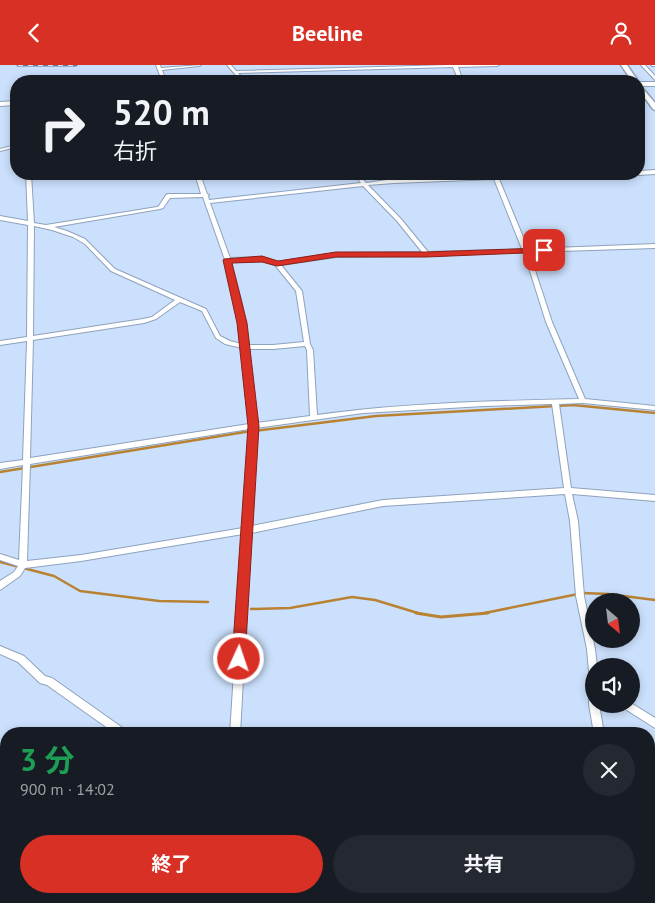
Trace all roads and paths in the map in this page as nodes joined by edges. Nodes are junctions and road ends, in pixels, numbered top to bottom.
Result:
1 (199, 65) edge
2 (229, 65) edge
3 (497, 65) edge
4 (643, 65) edge
5 (455, 66) edge
6 (159, 67) edge
7 (235, 72) junction
8 (238, 75) edge
9 (655, 79) edge
10 (645, 94) edge
11 (655, 108) edge
12 (28, 180) edge
13 (200, 180) edge
14 (361, 180) edge
15 (413, 180) edge
16 (497, 180) edge
17 (364, 183) junction
18 (206, 195) junction
19 (209, 202) junction
20 (0, 218) edge
21 (31, 224) junction
22 (42, 227) junction
23 (655, 246) edge
24 (526, 251) junction
25 (426, 254) junction
26 (228, 260) junction
27 (277, 264) junction
28 (180, 299) junction
29 (30, 340) junction
30 (0, 343) edge
31 (307, 344) junction
32 (246, 347) junction
33 (583, 401) junction
34 (556, 404) junction
35 (655, 408) edge
36 (314, 417) junction
37 (253, 430) junction
38 (0, 466) edge
39 (26, 466) junction
40 (568, 491) junction
41 (655, 498) edge
42 (247, 530) junction
43 (0, 557) edge
44 (21, 567) junction
45 (0, 586) edge
46 (0, 650) edge
47 (591, 658) edge
48 (596, 713) edge
49 (639, 713) edge
50 (655, 723) edge
51 (114, 727) edge
52 (235, 727) edge
53 (598, 727) edge

1 - 6 street
2 - 7 street
3 - 5 street
4 - 9 street
5 - 7 street
7 - 8 street
10 - 11 main road
12 - 21 street
13 - 18 street
14 - 17 street
15 - 17 street
16 - 24 street
17 - 19 street
17 - 25 street
18 - 19 street
18 - 22 street
19 - 26 street
20 - 21 street
21 - 22 street
21 - 29 street
22 - 28 street
23 - 24 street
24 - 25 street
24 - 33 street
25 - 27 street
26 - 27 street
26 - 32 street
27 - 31 street
28 - 29 street
28 - 32 street
29 - 30 street
29 - 39 street
31 - 32 street
31 - 36 street
32 - 37 street
33 - 34 street
33 - 35 street
34 - 36 street
34 - 40 street
36 - 37 street
37 - 39 street
37 - 42 street
38 - 39 street
39 - 44 street
40 - 41 street
40 - 42 street
40 - 47 street
42 - 44 street
42 - 52 street
43 - 44 street
44 - 45 street
46 - 51 street
48 - 53 street
49 - 50 street

